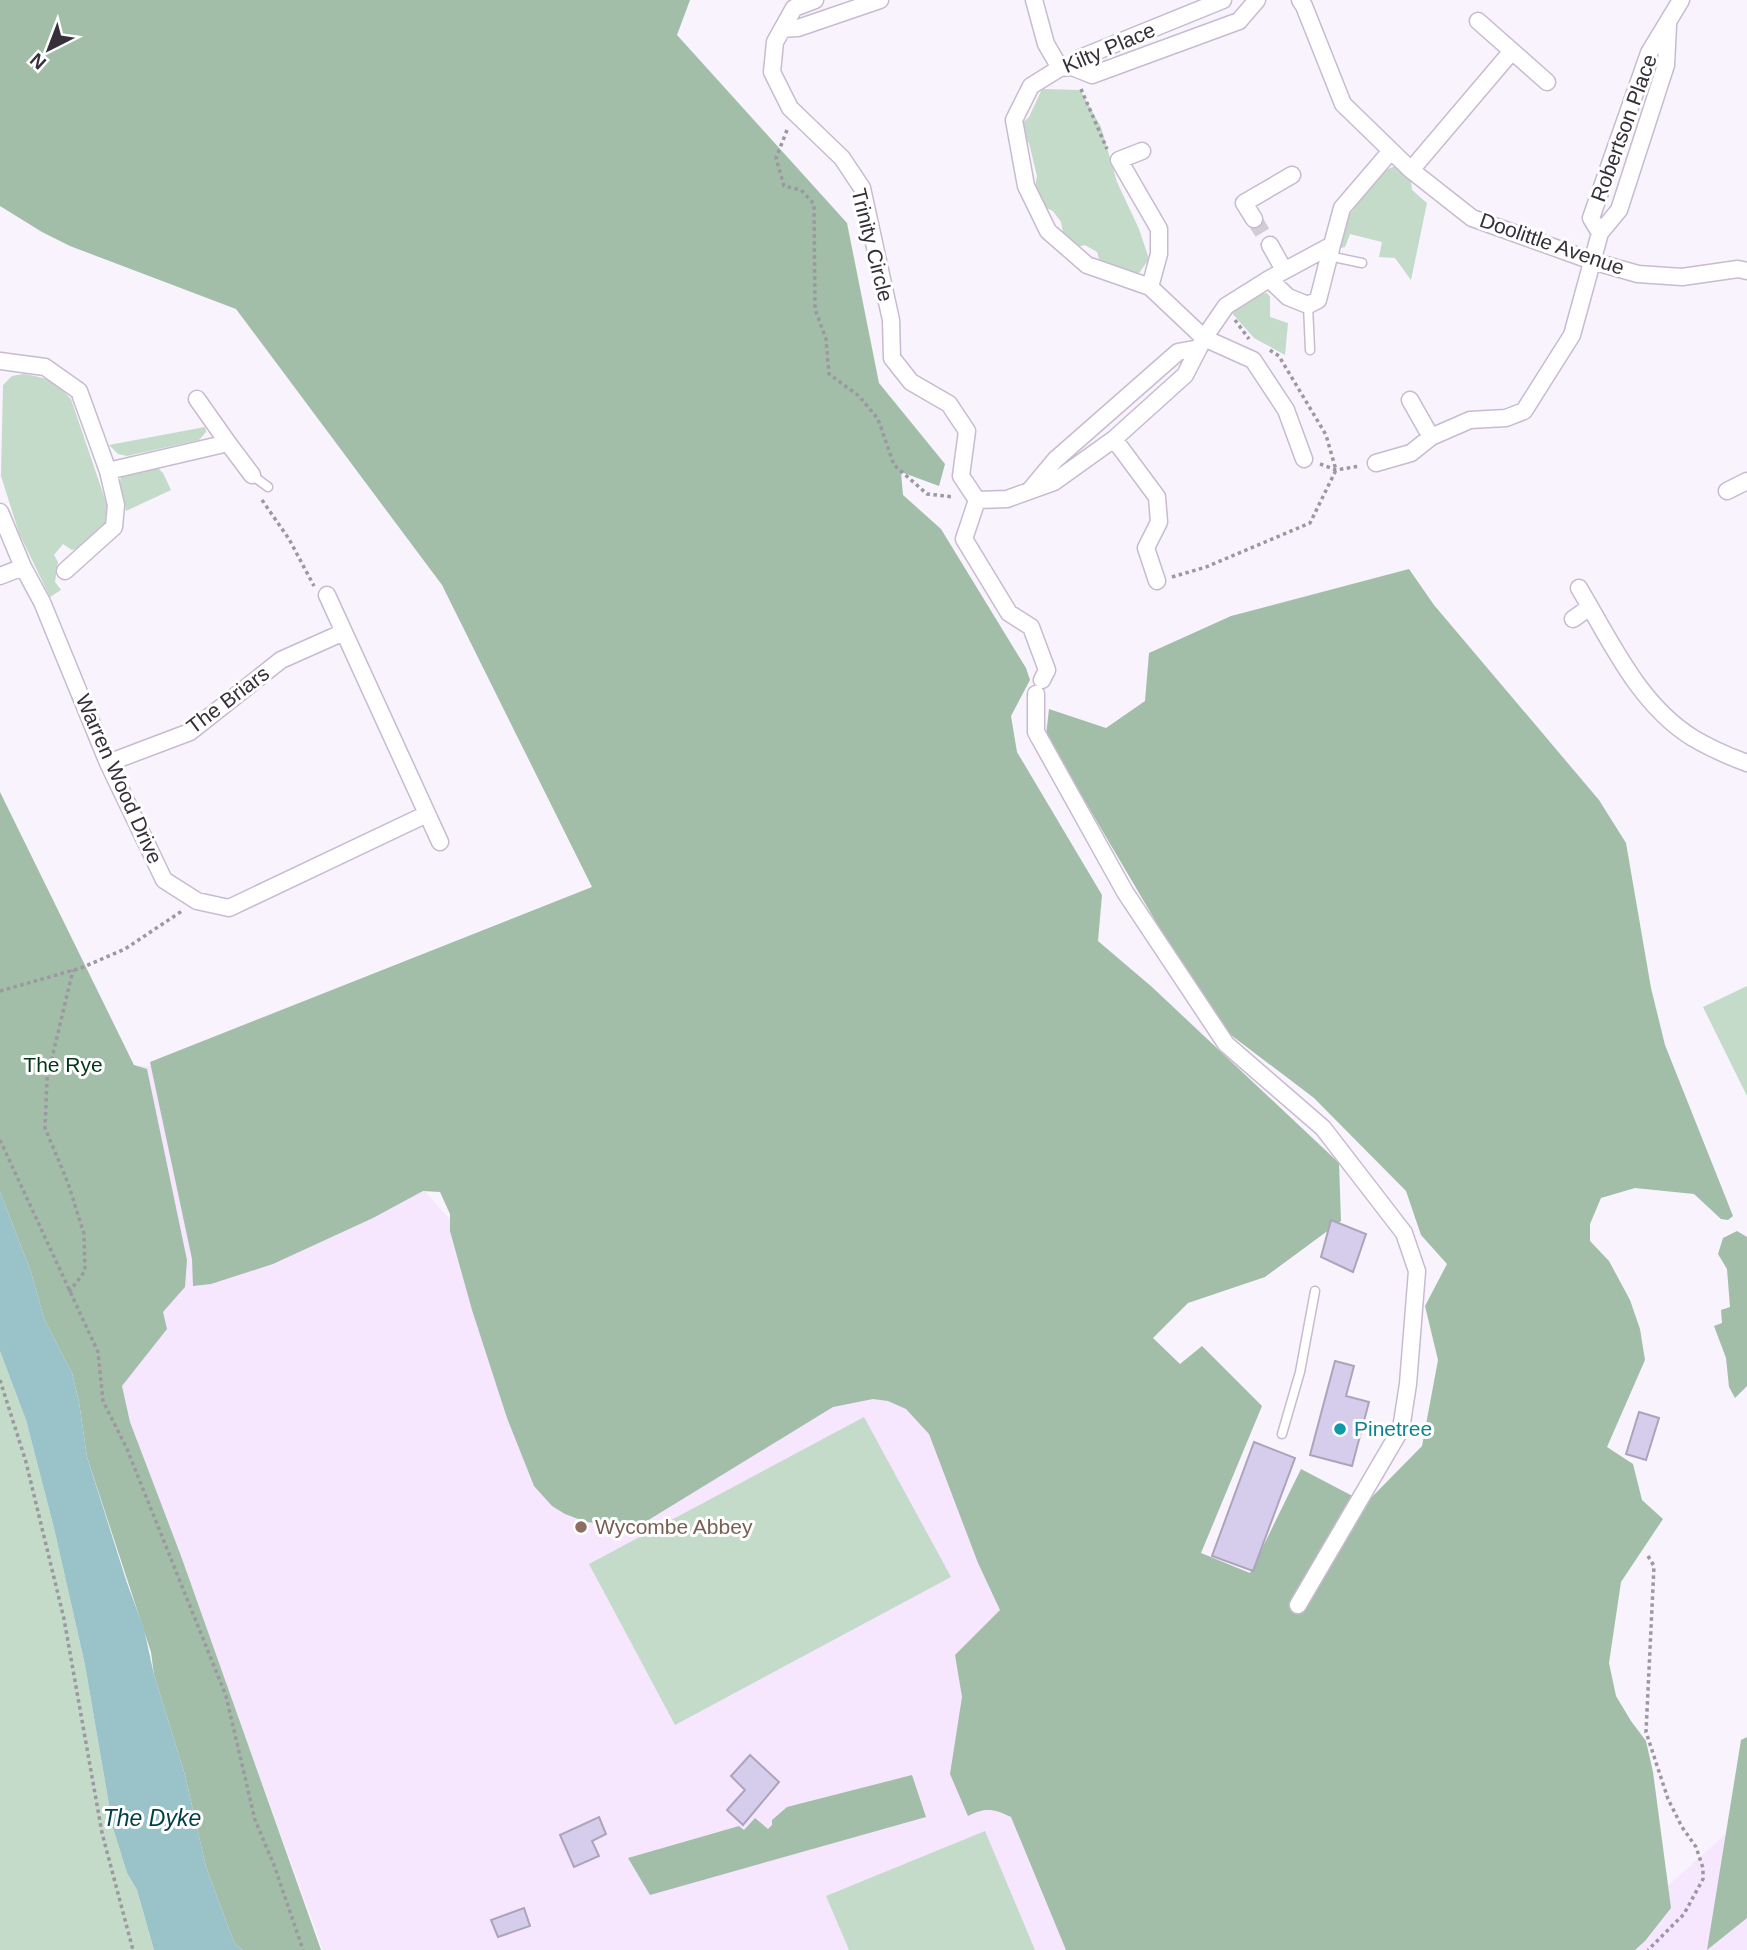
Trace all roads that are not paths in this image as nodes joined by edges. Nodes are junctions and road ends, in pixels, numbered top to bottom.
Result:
1 (815, 0) edge
2 (880, 0) edge
3 (1034, 0) edge
4 (1223, 0) edge
5 (1257, 0) edge
6 (1300, 0) edge
7 (1681, 0) edge
8 (1478, 21) dead end
9 (1668, 22) junction
10 (782, 29) junction
11 (1512, 51) junction
12 (1066, 68) junction
13 (1547, 82) dead end
14 (1142, 151) dead end
15 (1390, 152) junction
16 (1410, 170) junction
17 (1292, 175) dead end
18 (1254, 219) tunnel mouth
19 (1600, 233) junction
20 (1270, 245) tunnel mouth
21 (1330, 250) junction
22 (1592, 261) junction
23 (1362, 263) dead end
24 (1284, 270) junction
25 (1747, 271) edge
26 (1269, 279) junction
27 (1150, 287) junction
28 (1308, 305) junction
29 (1201, 343) junction
30 (1310, 350) dead end
31 (0, 361) edge
32 (197, 399) dead end
33 (1409, 400) dead end
34 (1431, 437) junction
35 (1114, 439) junction
36 (228, 443) junction
37 (1304, 459) dead end
38 (1376, 463) road end
39 (108, 471) junction
40 (253, 475) joint
41 (1747, 481) edge
42 (268, 487) dead end
43 (1030, 490) junction
44 (1727, 491) dead end
45 (977, 500) junction
46 (0, 512) edge
47 (23, 566) junction
48 (65, 570) dead end
49 (0, 576) edge
50 (1157, 581) road end
51 (1578, 588) dead end
52 (327, 595) road end
53 (1590, 607) junction
54 (1573, 619) dead end
55 (344, 632) junction
56 (108, 763) junction
57 (1747, 763) edge
58 (427, 814) junction
59 (440, 842) dead end
60 (1315, 1291) dead end
61 (1282, 1434) dead end
62 (1298, 1605) dead end

1 - 10 street, Trinity Circle
2 - 10 street
3 - 12 street
4 - 12 street, Kilty Place
5 - 12 street
6 - 15 street, Doolittle Avenue
7 - 9 street, Robertson Place
8 - 11 street
9 - 19 street
9 - 19 street, Robertson Place
10 - 45 street, Trinity Circle
11 - 13 street
11 - 16 street
12 - 27 street, Kilty Place
14 - 27 street
15 - 16 street, Doolittle Avenue
15 - 21 street
16 - 22 street, Doolittle Avenue
17 - 18 street
19 - 22 street, Robertson Place
20 - 24 street
21 - 23 lane
21 - 24 street
21 - 28 street
22 - 25 street, Doolittle Avenue
22 - 34 street, Robertson Place
24 - 26 street
26 - 28 street
26 - 29 street
27 - 29 street
28 - 30 lane
29 - 35 street
29 - 37 street
29 - 43 street
31 - 39 street
32 - 36 street
33 - 34 street
34 - 38 street
35 - 43 street
35 - 50 street
36 - 39 street
36 - 40 street
39 - 48 street
40 - 42 lane
41 - 44 street
43 - 45 street
45 - 62 street
46 - 47 street, Warren Wood Drive
47 - 49 street
47 - 56 street, Warren Wood Drive
51 - 53 street
52 - 55 street
53 - 54 street
53 - 57 street
55 - 56 street, The Briars
55 - 58 street
56 - 58 street, Warren Wood Drive
58 - 59 street
60 - 61 lane

